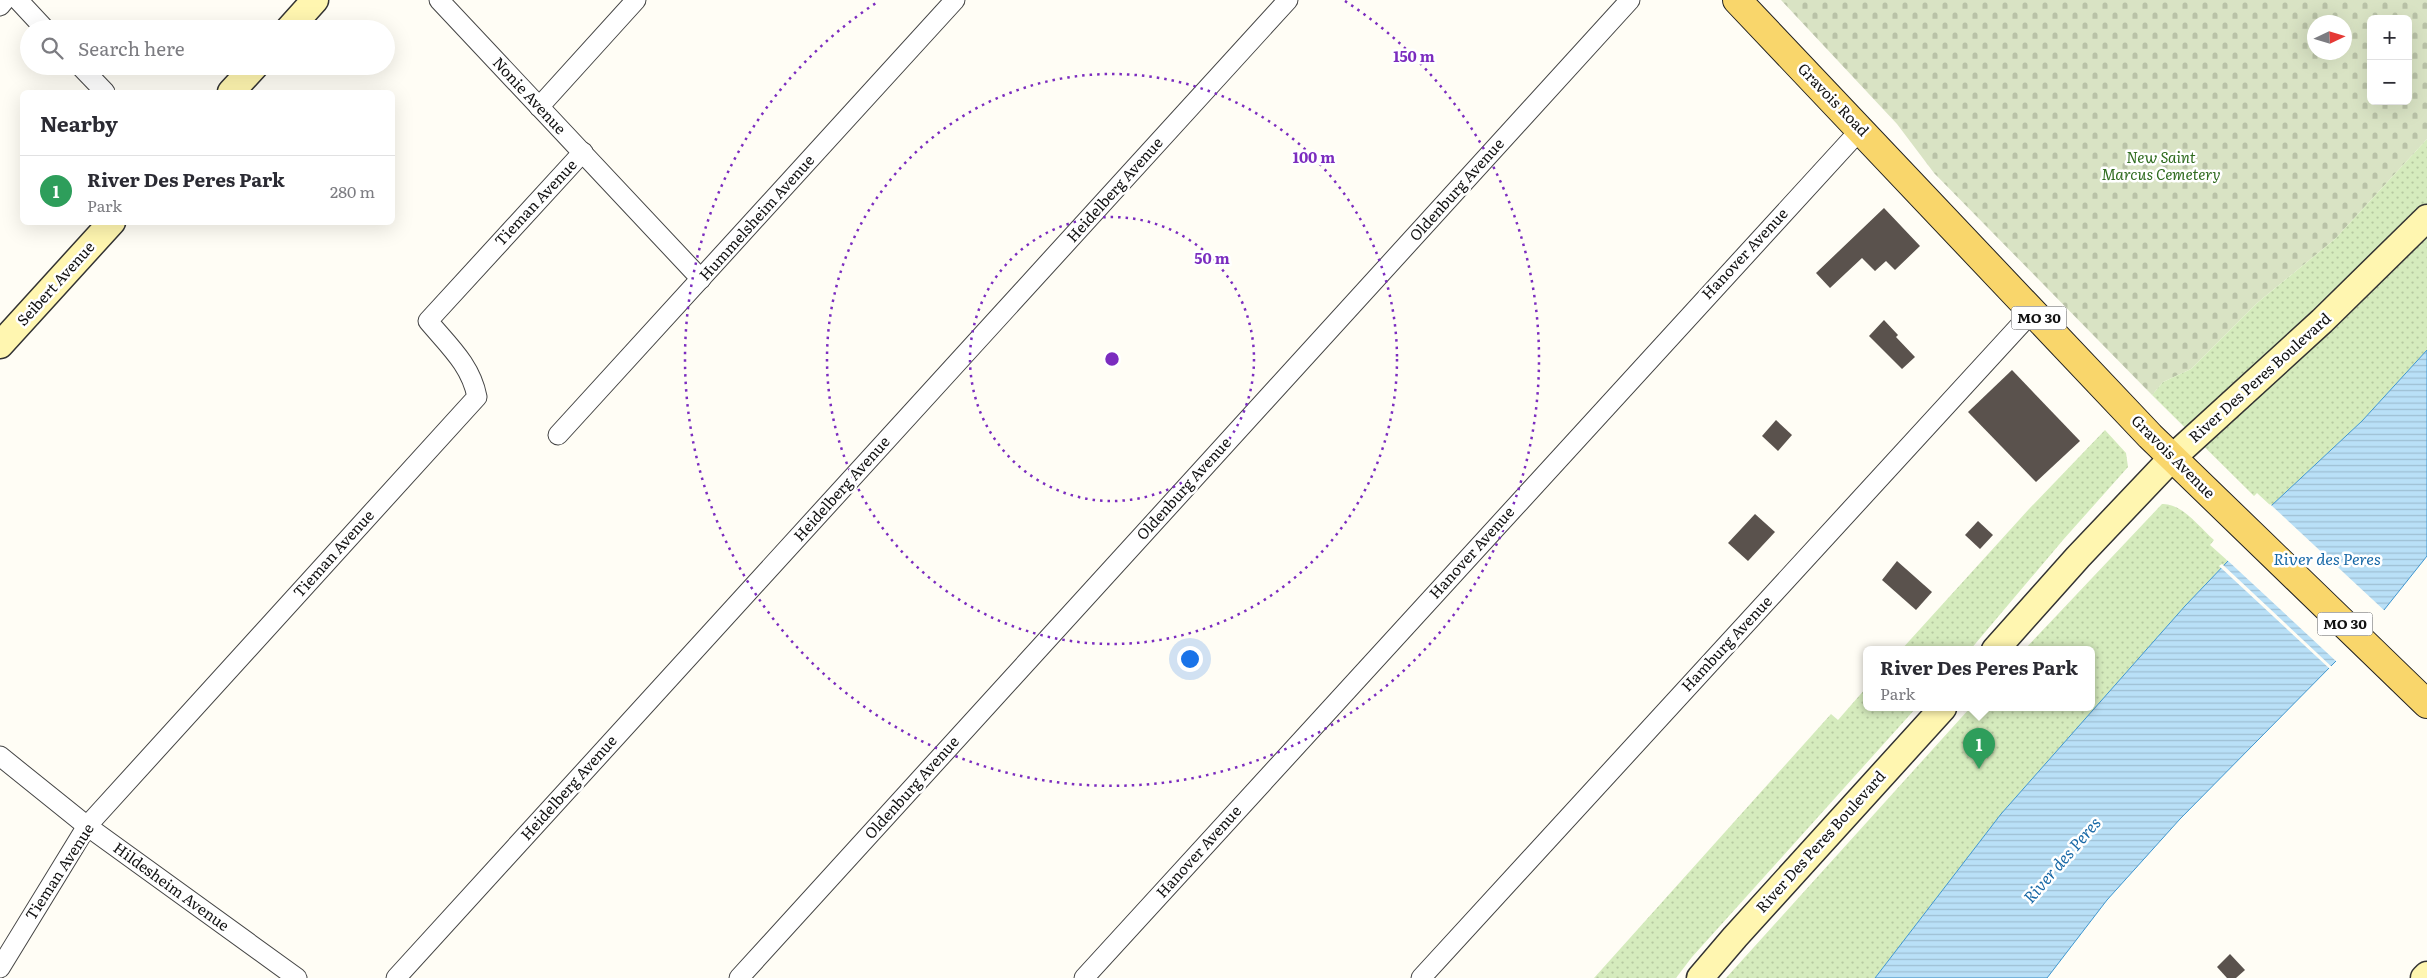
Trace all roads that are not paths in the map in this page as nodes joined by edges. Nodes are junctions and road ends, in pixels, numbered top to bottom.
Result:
1 (5, 0) edge
2 (18, 0) edge
3 (315, 0) edge
4 (440, 0) edge
5 (636, 0) edge
6 (955, 0) edge
7 (1288, 0) edge
8 (1630, 0) edge
9 (1738, 0) edge
10 (0, 6) edge
11 (37, 20) edge
12 (297, 20) edge
13 (89, 75) edge
14 (247, 75) edge
15 (103, 90) edge
16 (233, 90) edge
17 (539, 108) junction
18 (1860, 128) junction
19 (583, 152) junction
20 (1928, 201) joint
21 (2427, 218) edge
22 (109, 225) edge
23 (701, 279) junction
24 (2033, 311) junction
25 (0, 345) edge
26 (558, 435) dead end
27 (2172, 458) junction
28 (1999, 646) edge
29 (2427, 704) edge
30 (1940, 711) edge
31 (0, 756) edge
32 (87, 826) junction
33 (0, 968) edge
34 (2427, 975) edge
35 (297, 978) edge
36 (396, 978) edge
37 (739, 978) edge
38 (1084, 978) edge
39 (1421, 978) edge
40 (1700, 978) edge
41 (2424, 978) edge

1 - 10 street
2 - 11 street
3 - 12 main road
4 - 17 street, Nonie Avenue
5 - 17 street
6 - 23 street, Hummelsheim Avenue
7 - 36 street, Heidelberg Avenue
8 - 37 street, Oldenburg Avenue
9 - 18 main road, Gravois Road / MO 30
13 - 15 street
14 - 16 main road
17 - 19 street, Nonie Avenue
18 - 20 main road, Gravois Road / MO 30
18 - 38 street, Hanover Avenue
19 - 23 street, Nonie Avenue
19 - 32 street, Tieman Avenue
20 - 24 main road, Gravois Avenue / MO 30
21 - 27 main road, River Des Peres Boulevard
22 - 25 main road, Seibert Avenue
23 - 26 street, Hummelsheim Avenue
24 - 27 main road, Gravois Avenue / MO 30
24 - 39 street, Hamburg Avenue
27 - 28 main road, River Des Peres Boulevard
27 - 29 main road, Gravois Avenue / MO 30
30 - 40 main road, River Des Peres Boulevard
31 - 32 street, Hildesheim Avenue
32 - 33 street, Tieman Avenue
32 - 35 street, Hildesheim Avenue
34 - 41 main road

